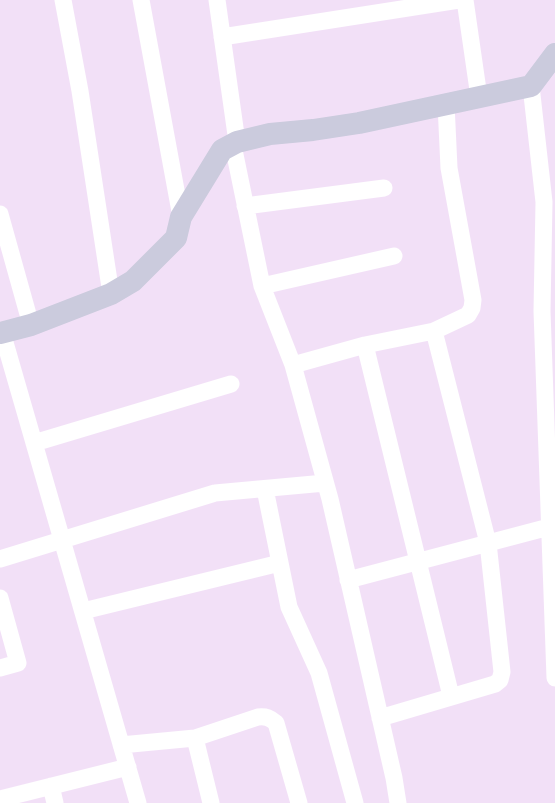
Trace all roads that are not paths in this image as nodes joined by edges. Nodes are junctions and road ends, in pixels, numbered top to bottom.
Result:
1 (63, 0) edge
2 (141, 0) edge
3 (217, 0) edge
4 (459, 0) edge
5 (465, 0) edge
6 (384, 6) edge
7 (222, 37) junction
8 (555, 54) edge
9 (532, 86) junction
10 (479, 97) junction
11 (446, 104) junction
12 (235, 144) junction
13 (384, 188) dead end
14 (245, 206) junction
15 (0, 214) edge
16 (181, 217) junction
17 (394, 256) dead end
18 (262, 286) junction
19 (111, 294) junction
20 (31, 325) junction
21 (434, 330) junction
22 (1, 333) edge
23 (365, 346) junction
24 (293, 365) junction
25 (231, 384) dead end
26 (34, 443) junction
27 (325, 483) junction
28 (265, 488) junction
29 (551, 516) edge
30 (62, 541) junction
31 (488, 543) junction
32 (0, 559) edge
33 (418, 561) junction
34 (280, 563) junction
35 (348, 580) junction
36 (0, 598) edge
37 (83, 612) junction
38 (0, 668) edge
39 (555, 678) edge
40 (451, 696) junction
41 (380, 718) junction
42 (195, 738) junction
43 (121, 745) junction
44 (128, 767) junction
45 (51, 786) junction
46 (0, 799) edge
47 (54, 803) edge
48 (138, 803) edge
49 (212, 803) edge
50 (299, 803) edge
51 (355, 803) edge
52 (398, 803) edge

1 - 19 street
2 - 16 street
3 - 7 street
4 - 6 street
5 - 10 street
6 - 7 street
7 - 12 street
8 - 9 street
9 - 10 street
9 - 29 street
10 - 11 street
11 - 12 street
11 - 21 street
12 - 14 street
12 - 16 street
13 - 14 street
14 - 18 street
15 - 20 street
16 - 19 street
17 - 18 street
18 - 24 street
19 - 20 street
20 - 22 street
21 - 23 street
21 - 31 street
22 - 26 street
23 - 24 street
23 - 33 street
24 - 27 street
25 - 26 street
26 - 30 street
27 - 28 street
27 - 35 street
28 - 30 street
28 - 34 street
29 - 31 street
29 - 39 street
30 - 32 street
30 - 37 street
31 - 33 street
31 - 40 street
33 - 35 street
33 - 40 street
34 - 37 street
34 - 51 street
35 - 41 street
36 - 38 street
37 - 43 street
40 - 41 street
41 - 52 street
42 - 43 street
42 - 49 street
42 - 50 street
43 - 44 street
44 - 45 street
44 - 48 street
45 - 46 street
45 - 47 street

